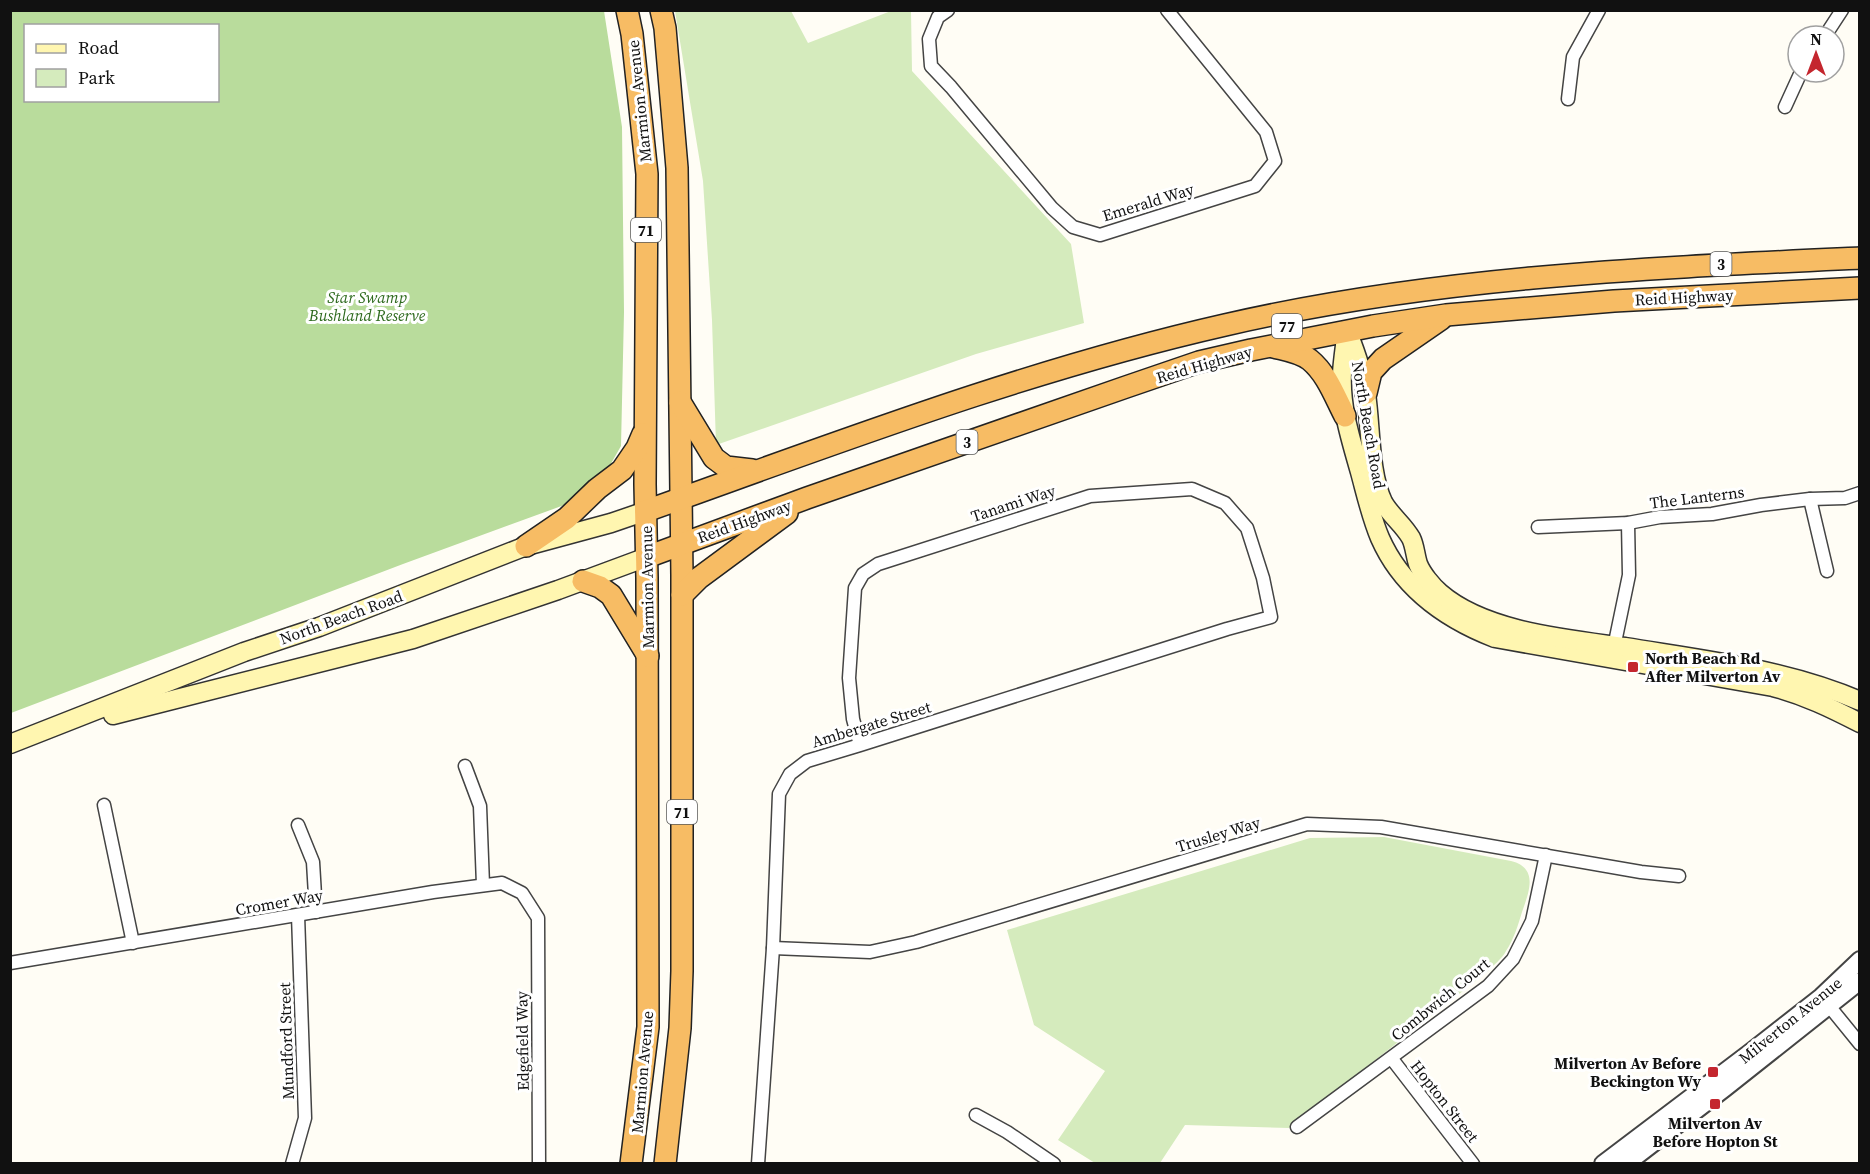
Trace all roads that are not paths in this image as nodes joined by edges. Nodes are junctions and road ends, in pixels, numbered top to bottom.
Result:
1 (627, 10) edge
2 (661, 10) edge
3 (948, 10) edge
4 (1167, 10) edge
5 (1599, 10) edge
6 (1842, 10) edge
7 (1833, 24) edge
8 (1796, 84) edge
9 (1568, 99) dead end
10 (1785, 107) dead end
11 (1860, 258) edge
12 (1860, 288) edge
13 (1418, 290) junction
14 (1446, 315) junction
15 (1226, 324) junction
16 (1347, 332) junction
17 (1270, 346) junction
18 (1366, 393) junction
19 (680, 402) junction
20 (1345, 416) junction
21 (646, 428) junction
22 (758, 471) junction
23 (1860, 494) edge
24 (807, 498) junction
25 (680, 499) junction
26 (1810, 499) junction
27 (646, 511) junction
28 (1628, 523) junction
29 (1538, 527) dead end
30 (681, 544) junction
31 (526, 546) junction
32 (647, 557) junction
33 (1827, 571) dead end
34 (583, 581) junction
35 (682, 595) junction
36 (1271, 617) joint
37 (1613, 652) junction
38 (648, 656) junction
39 (1860, 701) edge
40 (1860, 723) edge
41 (38, 734) junction
42 (10, 744) edge
43 (860, 745) junction
44 (465, 766) dead end
45 (104, 805) dead end
46 (298, 825) dead end
47 (1546, 855) junction
48 (1679, 876) dead end
49 (483, 885) junction
50 (316, 912) junction
51 (298, 915) junction
52 (538, 918) joint
53 (133, 943) junction
54 (773, 948) junction
55 (1860, 960) edge
56 (10, 963) edge
57 (1860, 981) edge
58 (1825, 1001) junction
59 (1860, 1044) edge
60 (1392, 1059) junction
61 (976, 1115) dead end
62 (1297, 1127) dead end
63 (292, 1164) edge
64 (539, 1164) edge
65 (632, 1164) edge
66 (665, 1164) edge
67 (758, 1164) edge
68 (1054, 1164) edge
69 (1473, 1164) edge
70 (1603, 1164) edge
71 (1626, 1164) edge

1 - 21 highway, Marmion Avenue / 71
2 - 19 highway, Marmion Avenue / 71
3 - 4 street, Emerald Way
5 - 9 street
6 - 7 street
8 - 10 street
11 - 13 highway, Reid Highway / 3
12 - 14 highway, Reid Highway / 3
13 - 15 highway, Reid Highway / 3
13 - 16 highway
14 - 16 highway, Reid Highway / 3
14 - 18 highway
15 - 16 highway, 77
15 - 22 highway, Reid Highway / 3
16 - 17 highway, Reid Highway / 3
16 - 18 main road, North Beach Road
16 - 20 main road, North Beach Road
17 - 20 highway
17 - 24 highway, Reid Highway / 3
18 - 37 main road, North Beach Road
19 - 22 highway
19 - 25 highway, Marmion Avenue / 71
20 - 37 main road, North Beach Road
21 - 27 highway, Marmion Avenue / 71
21 - 31 highway
22 - 25 highway, Reid Highway / 3
23 - 26 street, The Lanterns
24 - 30 highway, Reid Highway / 3
24 - 35 highway
25 - 27 highway, Reid Highway / 3
25 - 30 highway, Marmion Avenue / 71
26 - 28 street, The Lanterns
26 - 33 street
27 - 31 main road, North Beach Road
27 - 32 highway, Marmion Avenue / 71
28 - 29 street, The Lanterns
28 - 37 street
30 - 32 highway, Reid Highway / 3
30 - 35 highway, Marmion Avenue / 71
31 - 41 main road, North Beach Road
32 - 34 main road, North Beach Road
32 - 38 highway, Marmion Avenue / 71
34 - 38 highway
34 - 41 main road, North Beach Road
35 - 66 highway, Marmion Avenue / 71
36 - 43 street, Ambergate Street
36 - 43 street, Tanami Way
37 - 39 main road, North Beach Road
37 - 40 main road, North Beach Road
38 - 65 highway, Marmion Avenue / 71
41 - 42 main road, North Beach Road
43 - 54 street, Ambergate Street
44 - 49 street
45 - 53 street
46 - 50 street
47 - 48 street, Trusley Way
47 - 54 street, Trusley Way
47 - 60 street, Combwich Court
49 - 50 street, Cromer Way
49 - 52 street, Cromer Way
50 - 51 street, Cromer Way
51 - 53 street, Cromer Way
51 - 63 street, Mundford Street
52 - 64 street, Edgefield Way
53 - 56 street, Cromer Way
54 - 67 street, Ambergate Street
55 - 58 street, Milverton Avenue
57 - 58 street, Milverton Avenue
58 - 59 street
58 - 70 street, Milverton Avenue
58 - 71 street, Milverton Avenue
60 - 62 street, Combwich Court
60 - 69 street, Hopton Street
61 - 68 street

